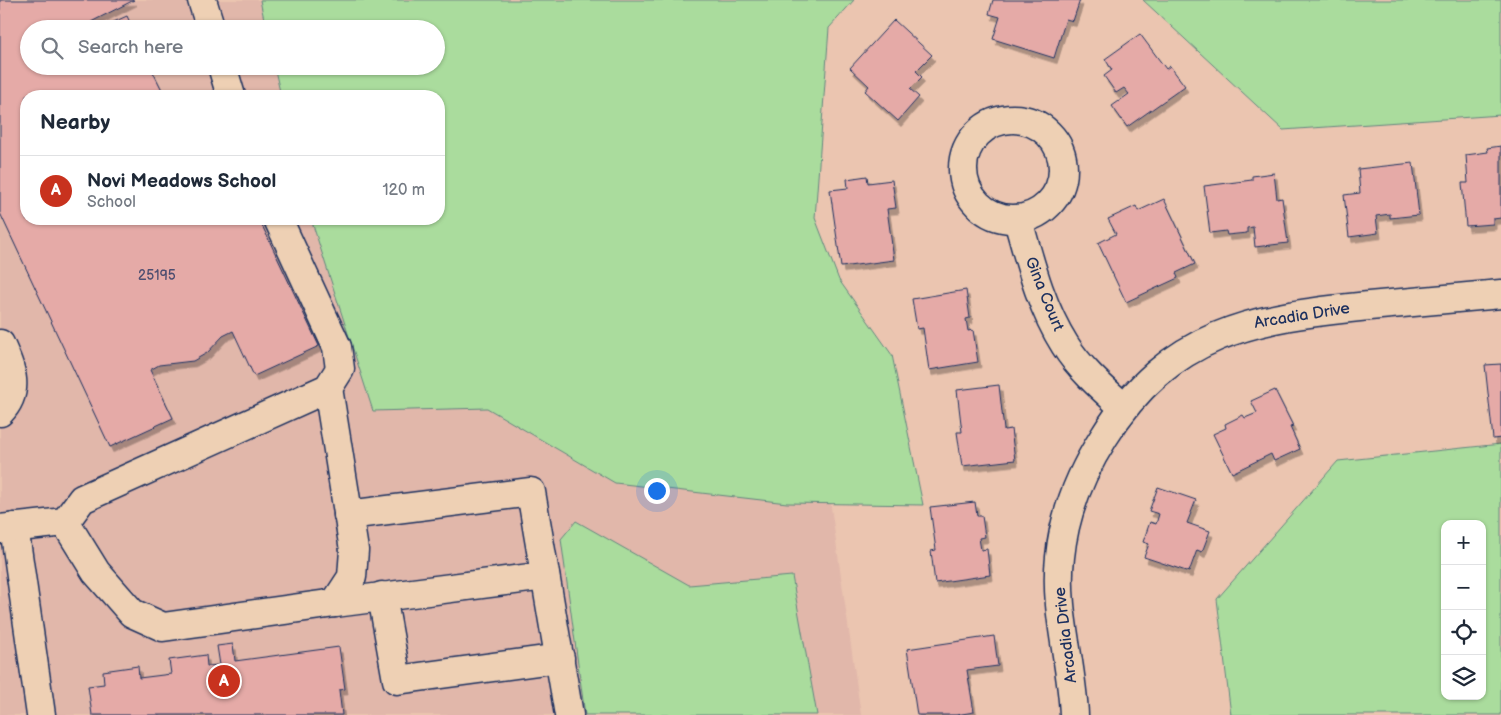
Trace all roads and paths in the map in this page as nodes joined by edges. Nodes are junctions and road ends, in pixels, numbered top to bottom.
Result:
1 (202, 0) edge
2 (208, 20) edge
3 (225, 75) edge
4 (229, 90) edge
5 (1018, 220) dead end
6 (281, 225) edge
7 (1501, 294) edge
8 (0, 344) edge
9 (328, 388) junction
10 (1122, 407) junction
11 (0, 412) edge
12 (348, 515) junction
13 (65, 522) junction
14 (7, 528) edge
15 (545, 576) junction
16 (382, 596) junction
17 (335, 603) junction
18 (560, 658) junction
19 (42, 715) edge
20 (569, 715) edge
21 (1074, 715) edge

1 - 2 street
3 - 4 street
5 - 10 street, Gina Court
6 - 9 street
7 - 10 street, Arcadia Drive
8 - 11 street
9 - 12 street
9 - 13 street
10 - 21 street, Arcadia Drive
12 - 15 street
12 - 17 street
13 - 14 street
13 - 17 street
14 - 19 street
15 - 16 street
15 - 18 street
16 - 17 street
16 - 18 street
18 - 20 street

